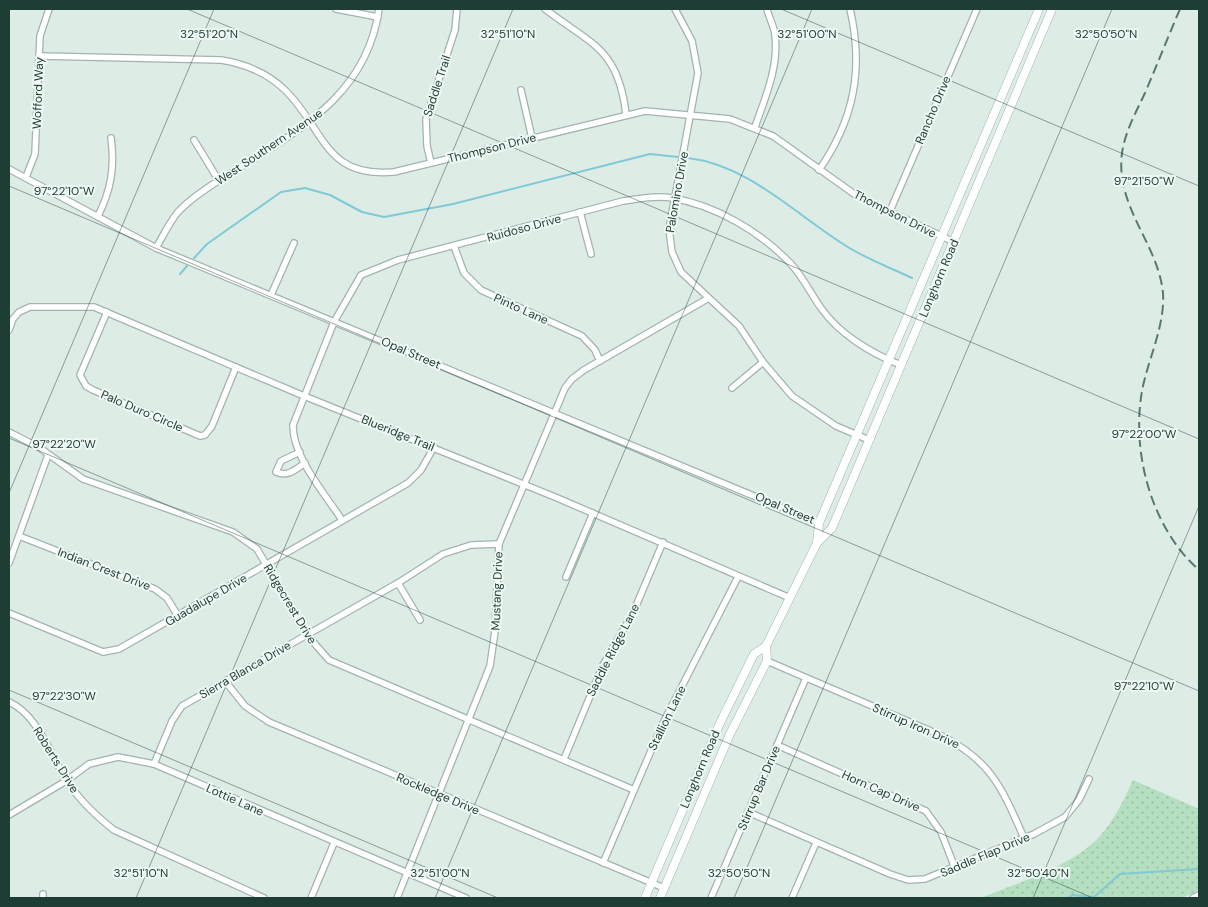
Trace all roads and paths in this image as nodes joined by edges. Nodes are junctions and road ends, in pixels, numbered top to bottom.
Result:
1 (48, 9) edge
2 (336, 9) edge
3 (379, 9) edge
4 (458, 9) edge
5 (544, 9) edge
6 (675, 9) edge
7 (768, 9) edge
8 (850, 9) edge
9 (976, 9) edge
10 (1039, 9) edge
11 (1051, 11) edge
12 (378, 18) junction
13 (39, 56) junction
14 (521, 90) dead end
15 (626, 114) junction
16 (691, 116) junction
17 (310, 122) junction
18 (755, 127) junction
19 (111, 138) dead end
20 (532, 138) junction
21 (194, 140) dead end
22 (431, 164) junction
23 (9, 169) edge
24 (819, 170) junction
25 (26, 177) junction
26 (218, 181) junction
27 (674, 198) junction
28 (580, 212) junction
29 (890, 212) junction
30 (98, 216) junction
31 (942, 238) junction
32 (954, 242) junction
33 (294, 243) dead end
34 (454, 246) junction
35 (156, 248) junction
36 (591, 254) dead end
37 (271, 295) junction
38 (707, 299) junction
39 (107, 312) junction
40 (334, 322) junction
41 (9, 330) edge
42 (600, 360) junction
43 (889, 361) junction
44 (763, 362) junction
45 (901, 365) junction
46 (236, 367) junction
47 (732, 388) dead end
48 (304, 396) junction
49 (554, 413) junction
50 (9, 432) edge
51 (859, 434) junction
52 (869, 440) junction
53 (434, 447) junction
54 (300, 452) junction
55 (48, 455) junction
56 (305, 463) junction
57 (523, 484) junction
58 (593, 513) junction
59 (342, 520) junction
60 (820, 523) junction
61 (19, 536) junction
62 (663, 542) junction
63 (817, 542) junction
64 (499, 544) junction
65 (9, 564) edge
66 (266, 565) junction
67 (738, 577) junction
68 (566, 578) dead end
69 (398, 583) junction
70 (790, 598) junction
71 (9, 613) edge
72 (178, 616) junction
73 (420, 620) dead end
74 (307, 635) junction
75 (766, 646) junction
76 (767, 661) junction
77 (806, 678) junction
78 (225, 681) junction
79 (9, 702) edge
80 (470, 719) junction
81 (777, 745) junction
82 (564, 759) junction
83 (154, 764) junction
84 (1089, 779) dead end
85 (66, 781) junction
86 (634, 790) junction
87 (440, 795) junction
88 (748, 812) junction
89 (9, 815) edge
90 (1024, 838) junction
91 (334, 843) junction
92 (816, 843) junction
93 (603, 863) junction
94 (956, 868) junction
95 (407, 874) junction
96 (652, 883) junction
97 (664, 888) junction
98 (264, 898) edge
99 (311, 898) edge
100 (397, 898) edge
101 (466, 898) edge
102 (645, 898) edge
103 (660, 898) edge
104 (712, 898) edge
105 (792, 898) edge

1 - 13 street, Wofford Way
2 - 12 street
3 - 12 street, West Southern Avenue
4 - 22 street, Saddle Trail
5 - 15 street
6 - 16 street, Palomino Drive
7 - 18 street
8 - 24 street
9 - 29 street, Rancho Drive
10 - 11 main road
10 - 31 main road, Longhorn Road
11 - 32 main road, Longhorn Road
12 - 17 street, West Southern Avenue
13 - 17 street, Thompson Drive
13 - 25 street, Wofford Way
14 - 20 street
15 - 16 street, Thompson Drive
15 - 20 street, Thompson Drive
16 - 18 street, Thompson Drive
16 - 27 street, Palomino Drive
17 - 22 street, Thompson Drive
17 - 26 street, West Southern Avenue
18 - 24 street, Thompson Drive
19 - 30 street
20 - 22 street, Thompson Drive
21 - 26 street
23 - 25 street, Opal Street
24 - 29 street, Thompson Drive
25 - 30 street, Opal Street
26 - 35 street, West Southern Avenue
27 - 28 street, Ruidoso Drive
27 - 38 street, Palomino Drive
27 - 43 street, Ruidoso Drive
28 - 34 street, Ruidoso Drive
28 - 36 street
29 - 31 street, Thompson Drive
30 - 35 street, Opal Street
31 - 32 street, Thompson Drive
31 - 43 main road, Longhorn Road
32 - 45 main road, Longhorn Road
33 - 37 street
34 - 40 street, Ruidoso Drive
34 - 42 street, Pinto Lane
35 - 37 street, Opal Street
37 - 40 street, Opal Street
38 - 42 street, Mustang Drive
38 - 44 street, Palomino Drive
39 - 41 street, Blueridge Trail
39 - 46 street, Blueridge Trail
39 - 46 street, Palo Duro Circle
40 - 48 street, Ruidoso Drive
40 - 49 street, Opal Street
42 - 49 street, Mustang Drive
43 - 45 street, Ruidoso Drive
43 - 51 main road, Longhorn Road
44 - 47 street
44 - 51 street, Palomino Drive
45 - 52 main road, Longhorn Road
46 - 48 street, Blueridge Trail
48 - 53 street, Blueridge Trail
48 - 54 street, Ruidoso Drive
49 - 57 street, Mustang Drive
49 - 60 street, Opal Street
50 - 55 street, Ridgecrest Drive
51 - 52 street, Palomino Drive
51 - 60 main road, Longhorn Road
52 - 63 main road, Longhorn Road
53 - 57 street, Blueridge Trail
53 - 59 street, Guadalupe Drive
54 - 56 street, Ruidoso Drive
54 - 56 street
55 - 61 street
55 - 66 street, Ridgecrest Drive
56 - 59 street, Ruidoso Drive
57 - 58 street, Blueridge Trail
57 - 64 street, Mustang Drive
58 - 62 street, Blueridge Trail
58 - 68 street
59 - 66 street, Guadalupe Drive
60 - 63 main road, Longhorn Road
61 - 65 street
61 - 72 street, Indian Crest Drive
62 - 67 street, Blueridge Trail
62 - 82 street, Saddle Ridge Lane
63 - 70 main road, Longhorn Road
64 - 69 street, Sierra Blanca Drive
64 - 80 street, Mustang Drive
66 - 72 street, Guadalupe Drive
66 - 74 street, Ridgecrest Drive
67 - 70 street, Blueridge Trail
67 - 86 street, Stallion Lane
69 - 73 street
69 - 74 street, Sierra Blanca Drive
70 - 75 main road, Longhorn Road
71 - 72 street, Guadalupe Drive
74 - 78 street, Sierra Blanca Drive
74 - 80 street, Ridgecrest Drive
75 - 76 main road
75 - 96 main road, Longhorn Road
76 - 77 street, Stirrup Iron Drive
76 - 97 main road, Longhorn Road
77 - 81 street, Stirrup Bar Drive
77 - 90 street, Stirrup Iron Drive
78 - 83 street, Sierra Blanca Drive
78 - 87 street, Rockledge Drive
79 - 85 street, Roberts Drive
80 - 82 street, Ridgecrest Drive
80 - 87 street, Mustang Drive
81 - 88 street, Stirrup Bar Drive
81 - 94 street, Horn Cap Drive
82 - 86 street, Ridgecrest Drive
83 - 85 street, Lottie Lane
83 - 91 street, Lottie Lane
84 - 90 street, Saddle Flap Drive
85 - 89 street, Lottie Lane
85 - 98 street, Roberts Drive
86 - 93 street, Stallion Lane
87 - 93 street, Rockledge Drive
87 - 95 street, Mustang Drive
88 - 92 street, Saddle Flap Drive
88 - 104 street, Stirrup Bar Drive
90 - 94 street, Saddle Flap Drive
91 - 95 street, Lottie Lane
91 - 99 street
92 - 94 street, Saddle Flap Drive
92 - 105 street
93 - 96 street, Rockledge Drive
95 - 100 street, Mustang Drive
95 - 101 street, Lottie Lane
96 - 97 street, Rockledge Drive
96 - 102 main road, Longhorn Road
97 - 103 main road, Longhorn Road

